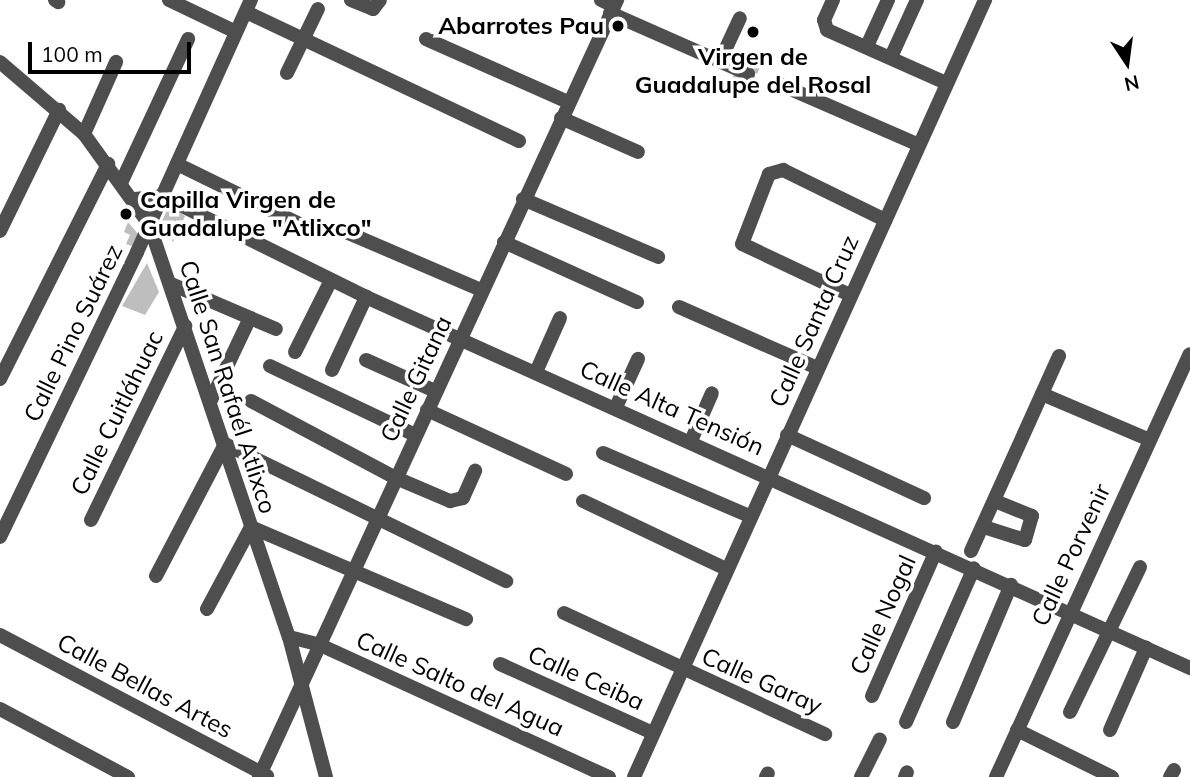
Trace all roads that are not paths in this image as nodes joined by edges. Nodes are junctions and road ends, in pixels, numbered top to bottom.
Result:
1 (169, 0) edge
2 (351, 0) edge
3 (380, 0) edge
4 (832, 0) edge
5 (888, 0) edge
6 (917, 0) edge
7 (985, 0) edge
8 (610, 5) edge
9 (248, 6) edge
10 (318, 9) dead end
11 (740, 18) dead end
12 (236, 32) junction
13 (188, 39) dead end
14 (426, 39) dead end
15 (303, 40) junction
16 (867, 46) junction
17 (891, 57) junction
18 (719, 61) junction
19 (116, 62) dead end
20 (2, 68) edge
21 (287, 73) dead end
22 (748, 74) dead end
23 (946, 83) junction
24 (779, 84) dead end
25 (568, 102) junction
26 (59, 110) junction
27 (561, 118) junction
28 (84, 134) junction
29 (519, 141) dead end
30 (918, 144) junction
31 (638, 152) dead end
32 (108, 164) junction
33 (177, 164) junction
34 (121, 183) junction
35 (162, 196) junction
36 (135, 199) junction
37 (523, 199) junction
38 (885, 220) junction
39 (149, 224) junction
40 (339, 229) dead end
41 (314, 231) dead end
42 (0, 232) edge
43 (504, 242) junction
44 (658, 257) dead end
45 (331, 280) junction
46 (172, 284) junction
47 (481, 290) junction
48 (850, 295) junction
49 (366, 298) junction
50 (637, 302) dead end
51 (679, 307) dead end
52 (250, 318) junction
53 (560, 318) dead end
54 (185, 326) junction
55 (276, 329) dead end
56 (460, 340) junction
57 (295, 352) dead end
58 (1190, 354) edge
59 (1059, 356) dead end
60 (638, 359) dead end
61 (366, 360) dead end
62 (270, 366) dead end
63 (817, 368) junction
64 (332, 370) dead end
65 (536, 372) junction
66 (0, 379) edge
67 (435, 391) junction
68 (712, 393) dead end
69 (1042, 394) junction
70 (211, 400) junction
71 (251, 401) dead end
72 (616, 407) junction
73 (427, 410) junction
74 (415, 435) junction
75 (787, 435) junction
76 (1150, 440) junction
77 (691, 441) junction
78 (225, 444) junction
79 (603, 453) dead end
80 (475, 471) dead end
81 (566, 474) dead end
82 (768, 476) junction
83 (396, 478) junction
84 (924, 498) dead end
85 (583, 501) dead end
86 (995, 502) junction
87 (5, 514) edge
88 (749, 516) junction
89 (376, 519) junction
90 (91, 520) dead end
91 (251, 527) junction
92 (984, 527) junction
93 (0, 537) edge
94 (936, 551) junction
95 (971, 551) dead end
96 (1140, 567) dead end
97 (974, 568) junction
98 (726, 569) junction
99 (351, 573) junction
100 (156, 576) dead end
101 (506, 581) dead end
102 (1011, 585) junction
103 (207, 609) dead end
104 (1068, 611) junction
105 (564, 614) dead end
106 (466, 619) dead end
107 (1110, 631) junction
108 (0, 635) edge
109 (289, 637) junction
110 (318, 644) junction
111 (1146, 648) junction
112 (500, 664) dead end
113 (1190, 668) edge
114 (681, 670) junction
115 (302, 685) junction
116 (872, 696) dead end
117 (0, 709) edge
118 (1070, 712) dead end
119 (906, 722) dead end
120 (953, 722) dead end
121 (1017, 730) junction
122 (1110, 730) dead end
123 (653, 733) junction
124 (825, 734) dead end
125 (880, 739) dead end
126 (263, 776) edge
127 (128, 777) edge
128 (326, 777) edge
129 (610, 777) edge
130 (634, 777) edge
131 (862, 777) edge
132 (996, 777) edge
133 (1112, 777) edge

1 - 12 street
2 - 3 street
4 - 16 street
5 - 16 street
6 - 17 street
7 - 23 street, Calle Santa Cruz
8 - 18 street
8 - 25 street, Calle Gitana
9 - 12 street, Calle Pino Suárez
9 - 15 street
10 - 15 street
11 - 18 street
12 - 33 street, Calle Pino Suárez
13 - 34 street
14 - 25 street
15 - 21 street
15 - 29 street
16 - 17 street
17 - 23 street
18 - 22 street
19 - 28 street
20 - 26 street, Calle San Rafaél Atlixco
23 - 30 street, Calle Santa Cruz
24 - 30 street
25 - 27 street, Calle Gitana
26 - 28 street, Calle San Rafaél Atlixco
26 - 42 street
27 - 31 street
27 - 37 street, Calle Gitana
28 - 32 street, Calle San Rafaél Atlixco
30 - 38 street, Calle Santa Cruz
32 - 34 street, Calle San Rafaél Atlixco
32 - 66 street
33 - 35 street, Calle Pino Suárez
33 - 41 street
34 - 36 street, Calle San Rafaél Atlixco
35 - 36 street
35 - 39 street, Calle Pino Suárez
35 - 45 street, Calle Alta Tensión
36 - 39 street, Calle San Rafaél Atlixco
37 - 43 street, Calle Gitana
37 - 44 street
38 - 48 street, Calle Santa Cruz
38 - 48 street
39 - 46 street, Calle San Rafaél Atlixco
39 - 87 street, Calle Pino Suárez
40 - 47 street
43 - 47 street, Calle Gitana
43 - 50 street
45 - 49 street, Calle Alta Tensión
45 - 57 street
46 - 52 street
46 - 54 street, Calle San Rafaél Atlixco
47 - 56 street, Calle Gitana
48 - 63 street, Calle Santa Cruz
49 - 56 street, Calle Alta Tensión
49 - 64 street
51 - 63 street
52 - 55 street
52 - 70 street
53 - 65 street
54 - 70 street, Calle San Rafaél Atlixco
54 - 90 street, Calle Cuitláhuac
56 - 65 street, Calle Alta Tensión
56 - 67 street, Calle Gitana
58 - 76 street, Calle Porvenir
59 - 69 street
60 - 72 street
61 - 67 street
62 - 74 street
63 - 75 street, Calle Santa Cruz
65 - 72 street, Calle Alta Tensión
67 - 73 street, Calle Gitana
68 - 77 street
69 - 76 street
69 - 86 street
70 - 78 street, Calle San Rafaél Atlixco
71 - 83 street
72 - 77 street, Calle Alta Tensión
73 - 74 street, Calle Gitana
73 - 81 street
74 - 83 street, Calle Gitana
75 - 82 street, Calle Santa Cruz
75 - 84 street
76 - 104 street, Calle Porvenir
77 - 82 street, Calle Alta Tensión
78 - 89 street
78 - 91 street, Calle San Rafaél Atlixco
78 - 100 street
79 - 88 street
80 - 83 street
82 - 88 street, Calle Santa Cruz
82 - 94 street, Calle Alta Tensión
83 - 89 street, Calle Gitana
85 - 98 street
86 - 92 street
86 - 92 street
87 - 93 street, Calle Pino Suárez
88 - 98 street, Calle Santa Cruz
89 - 99 street, Calle Gitana
89 - 101 street
91 - 99 street
91 - 103 street
91 - 109 street, Calle San Rafaél Atlixco
92 - 95 street
94 - 97 street, Calle Alta Tensión
94 - 116 street, Calle Nogal
96 - 107 street
97 - 102 street, Calle Alta Tensión
97 - 119 street
98 - 114 street, Calle Santa Cruz
99 - 106 street
99 - 110 street, Calle Gitana
102 - 104 street, Calle Alta Tensión
102 - 120 street
104 - 107 street, Calle Alta Tensión
104 - 121 street, Calle Porvenir
105 - 114 street, Calle Garay
107 - 111 street, Calle Alta Tensión
107 - 118 street
108 - 126 street, Calle Bellas Artes
109 - 110 street, Calle Salto del Agua
109 - 115 street, Calle San Rafaél Atlixco
110 - 115 street, Calle Gitana
110 - 129 street, Calle Salto del Agua
111 - 113 street, Calle Alta Tensión
111 - 122 street
112 - 123 street, Calle Ceiba
114 - 123 street, Calle Santa Cruz
114 - 124 street, Calle Garay
115 - 126 street, Calle Gitana
115 - 128 street, Calle San Rafaél Atlixco
117 - 127 street
121 - 132 street, Calle Porvenir
121 - 133 street
123 - 130 street, Calle Santa Cruz
125 - 131 street

